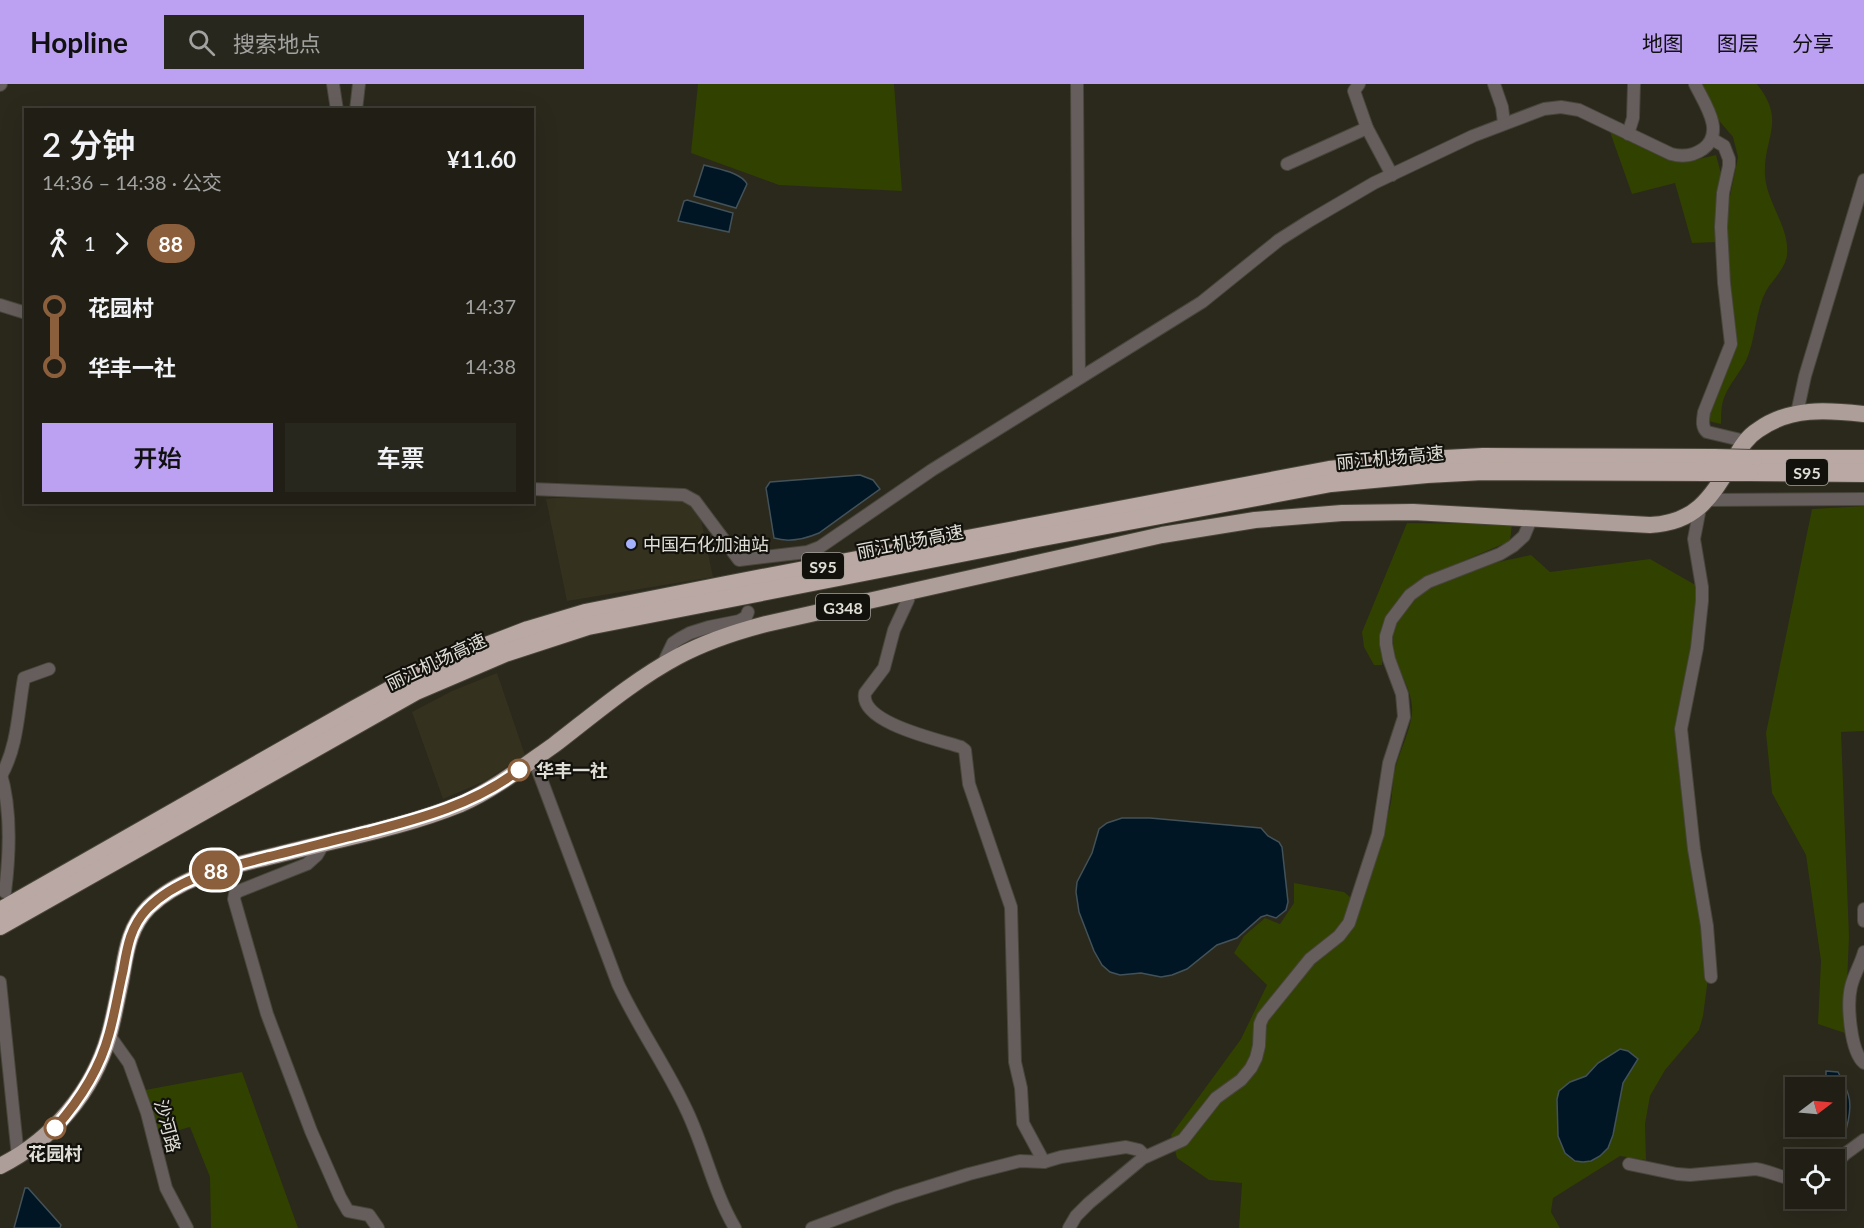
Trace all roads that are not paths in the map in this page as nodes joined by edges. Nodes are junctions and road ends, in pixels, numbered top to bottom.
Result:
1 (333, 84) edge
2 (359, 84) edge
3 (1077, 84) edge
4 (1359, 84) edge
5 (1494, 84) edge
6 (1634, 84) edge
7 (1695, 84) edge
8 (337, 108) edge
9 (356, 108) edge
10 (1504, 123) junction
11 (1367, 128) junction
12 (1628, 134) junction
13 (1712, 139) junction
14 (1287, 164) dead end
15 (1392, 175) junction
16 (1864, 180) edge
17 (0, 305) edge
18 (24, 312) edge
19 (1079, 378) junction
20 (1797, 413) junction
21 (1864, 414) edge
22 (1745, 441) junction
23 (1864, 459) edge
24 (1711, 465) junction
25 (1751, 465) junction
26 (1864, 473) edge
27 (534, 489) edge
28 (1864, 499) edge
29 (1704, 504) junction
30 (1532, 518) junction
31 (909, 592) junction
32 (748, 612) dead end
33 (662, 666) junction
34 (49, 669) dead end
35 (534, 760) junction
36 (1, 774) edge
37 (324, 843) junction
38 (5, 892) dead end
39 (1864, 909) edge
40 (0, 911) edge
41 (1864, 921) edge
42 (0, 926) edge
43 (1864, 952) edge
44 (1711, 977) dead end
45 (0, 982) edge
46 (109, 1035) junction
47 (1864, 1063) edge
48 (1864, 1140) edge
49 (1845, 1154) edge
50 (1145, 1156) junction
51 (18, 1157) junction
52 (1044, 1162) junction
53 (1629, 1164) dead end
54 (0, 1166) edge
55 (1785, 1178) edge
56 (187, 1228) edge
57 (378, 1228) edge
58 (735, 1228) edge
59 (812, 1228) edge
60 (1069, 1228) edge

1 - 8 street
2 - 9 street
3 - 19 street
4 - 11 street
5 - 10 street
6 - 12 street
7 - 13 street
10 - 12 street
10 - 15 street
11 - 14 street
11 - 15 street
12 - 13 street
13 - 22 street
15 - 19 street
16 - 20 street
17 - 18 street
19 - 27 street
20 - 21 highway
20 - 22 highway
22 - 29 highway
23 - 25 highway, 丽江机场高速 / S95
24 - 25 highway, 丽江机场高速 / S95, bridge
24 - 40 highway, 丽江机场高速 / S95
24 - 42 highway, 丽江机场高速 / S95
25 - 26 highway, 丽江机场高速 / S95
28 - 29 street
29 - 30 highway, G348
29 - 44 street
30 - 31 highway, G348
30 - 50 street
31 - 33 highway, G348
31 - 52 street
32 - 33 street
33 - 35 highway, G348
34 - 36 street
35 - 37 highway, G348
35 - 58 street
36 - 38 street
37 - 46 highway, G348
37 - 57 street
39 - 41 street
43 - 47 street
45 - 51 street
46 - 51 highway, G348
46 - 56 street, 沙河路
48 - 49 street
50 - 52 street
50 - 60 street
51 - 54 highway, G348
52 - 59 street
53 - 55 street

